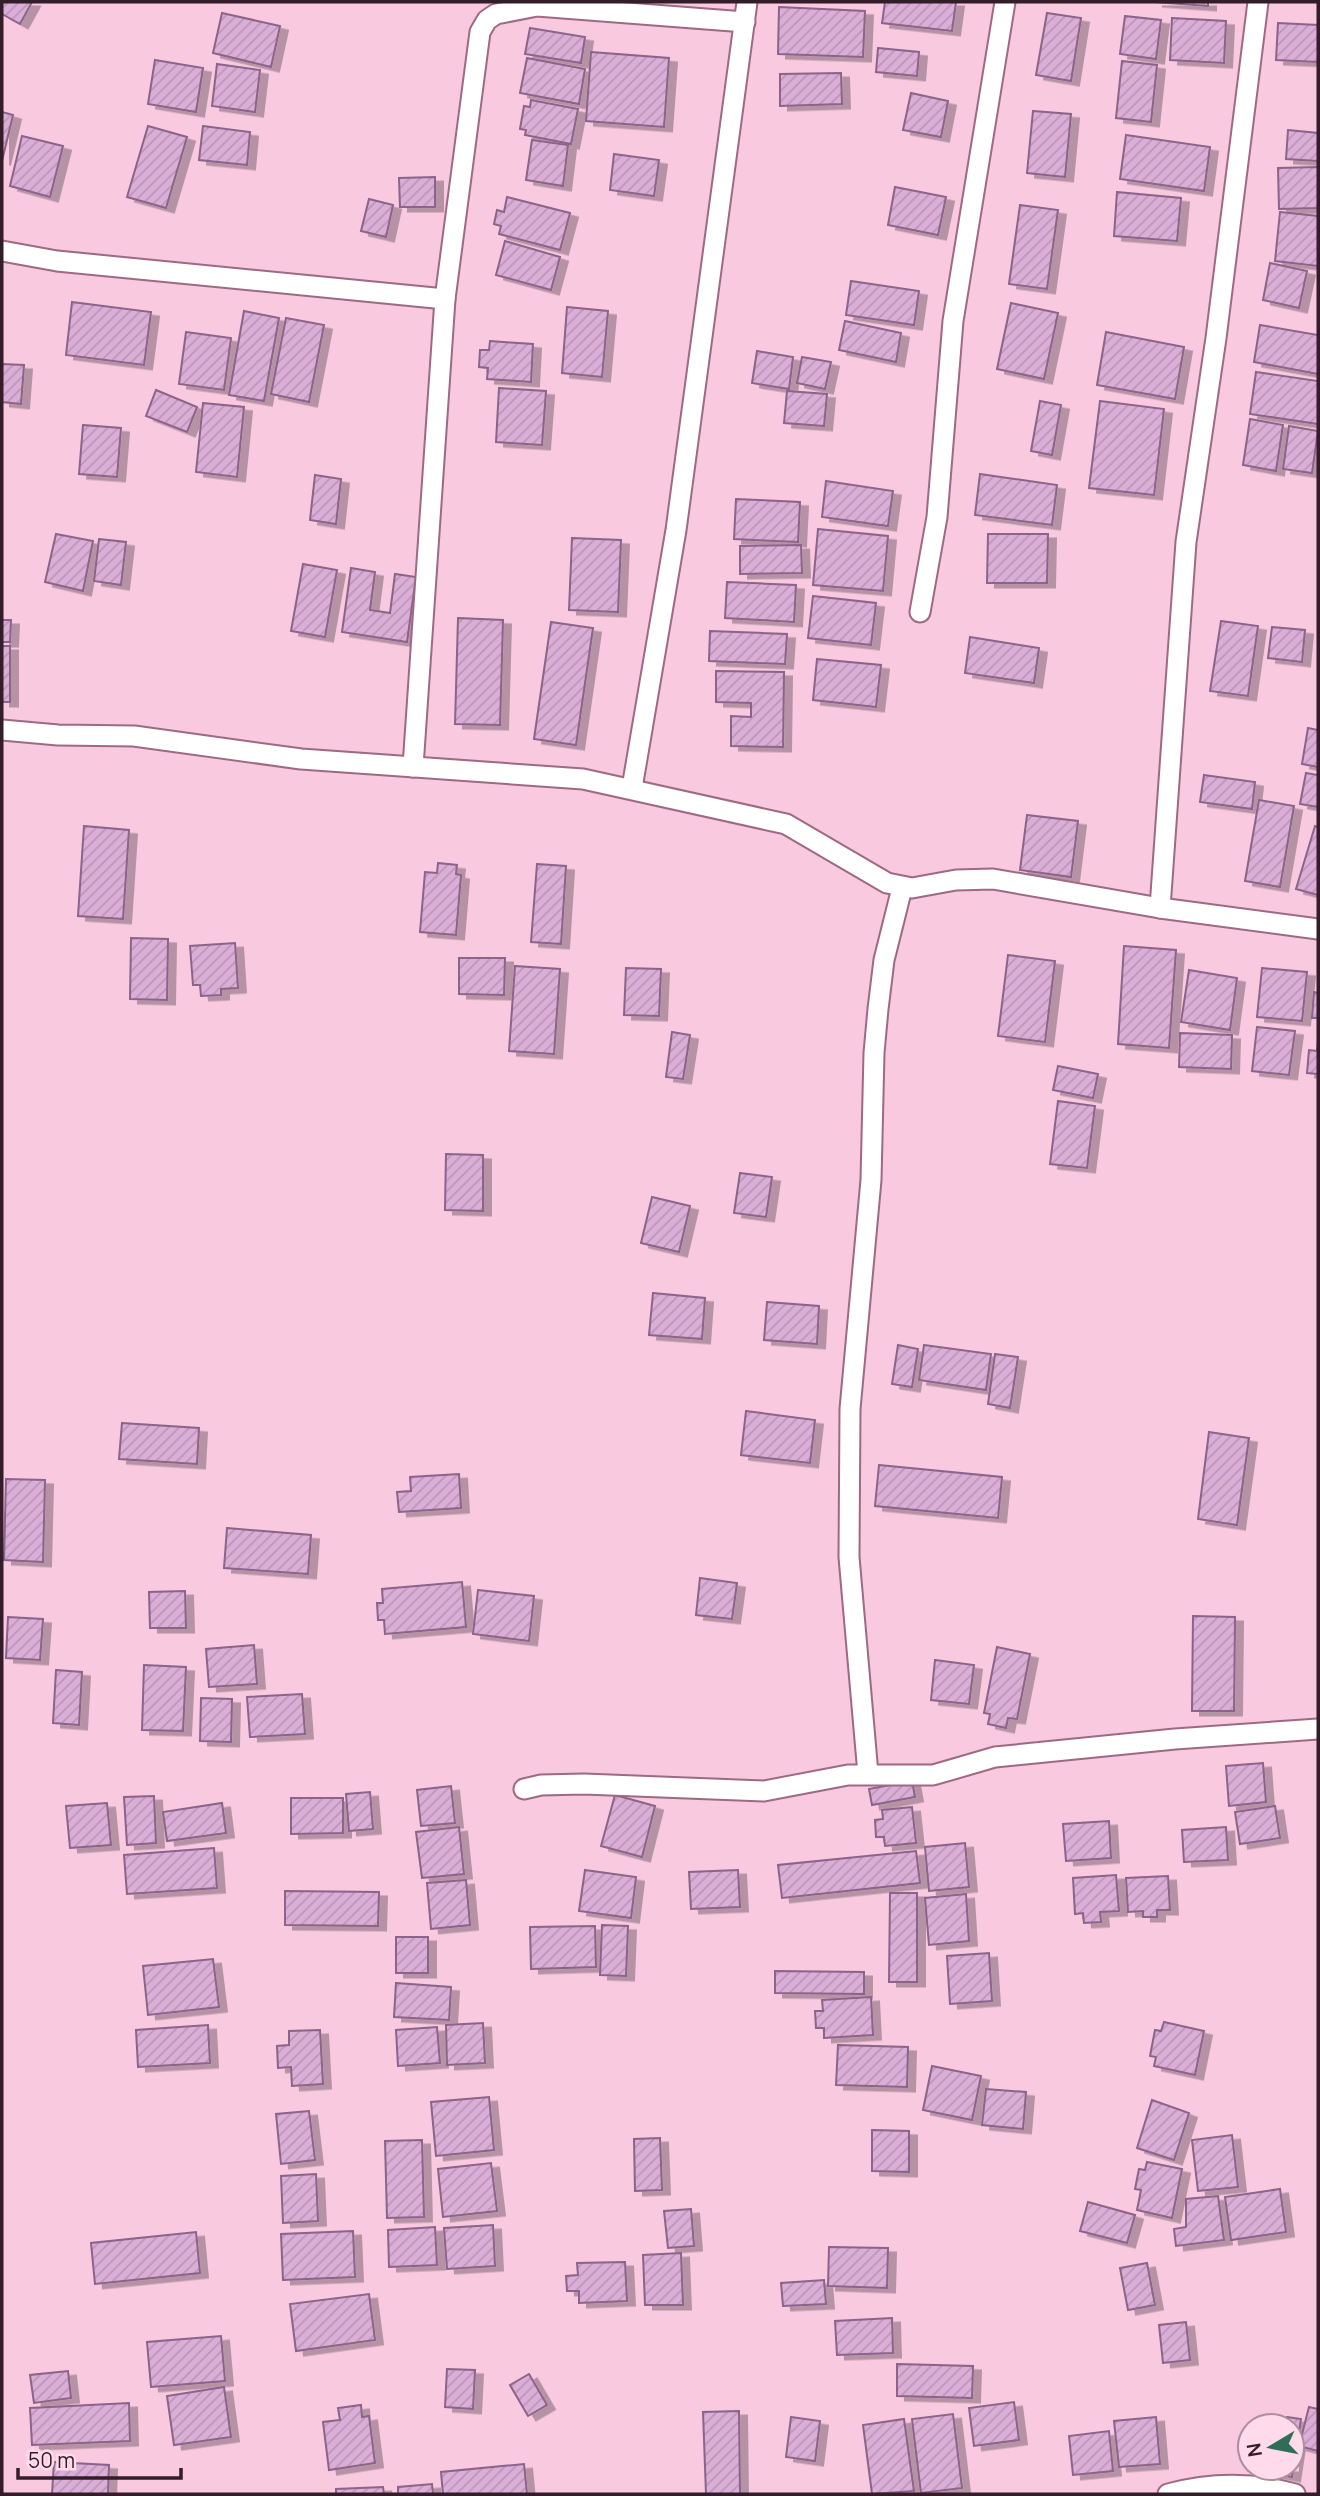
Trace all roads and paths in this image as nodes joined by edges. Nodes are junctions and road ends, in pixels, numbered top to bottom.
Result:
1 (747, 2) edge
2 (1005, 2) edge
3 (1258, 2) edge
4 (745, 22) junction
5 (2, 251) edge
6 (446, 299) junction
7 (920, 612) dead end
8 (2, 730) edge
9 (413, 767) junction
10 (632, 788) junction
11 (902, 888) junction
12 (1160, 908) junction
13 (1318, 929) edge
14 (1318, 1729) edge
15 (867, 1774) junction
16 (524, 1789) dead end
17 (1168, 2494) edge
18 (1295, 2494) edge

1 - 4 street
2 - 7 street
3 - 12 street
4 - 6 street
4 - 10 street
5 - 6 street
6 - 9 street
8 - 9 street
9 - 10 street
10 - 11 street
11 - 12 street
11 - 15 street
12 - 13 street
14 - 15 street
15 - 16 street
17 - 18 street

